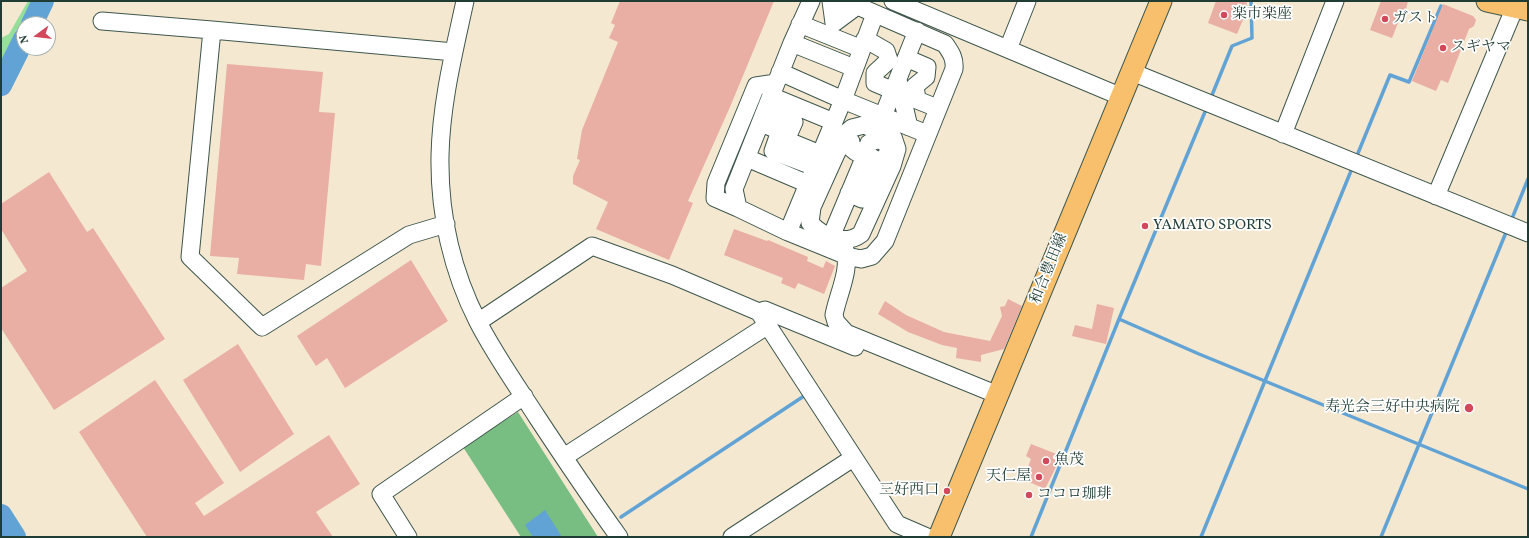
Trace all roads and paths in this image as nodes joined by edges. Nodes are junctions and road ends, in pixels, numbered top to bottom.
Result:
1 (465, 1) edge
2 (811, 1) edge
3 (831, 1) edge
4 (894, 1) edge
5 (1027, 1) edge
6 (1161, 1) edge
7 (1335, 1) edge
8 (1487, 1) edge
9 (852, 4) edge
10 (1522, 8) edge
11 (875, 14) junction
12 (102, 21) dead end
13 (800, 24) junction
14 (212, 30) junction
15 (916, 31) junction
16 (792, 43) junction
17 (864, 44) junction
18 (1008, 49) junction
19 (454, 52) junction
20 (906, 58) junction
21 (854, 68) junction
22 (1132, 72) junction
23 (896, 85) junction
24 (771, 97) junction
25 (1122, 97) junction
26 (843, 100) junction
27 (937, 108) junction
28 (883, 116) junction
29 (834, 122) junction
30 (909, 127) junction
31 (927, 134) junction
32 (1283, 134) junction
33 (851, 154) junction
34 (747, 158) junction
35 (885, 181) junction
36 (808, 184) junction
37 (849, 193) junction
38 (1436, 196) junction
39 (738, 208) junction
40 (446, 224) junction
41 (788, 232) junction
42 (1528, 233) edge
43 (833, 235) junction
44 (764, 318) junction
45 (478, 322) junction
46 (524, 396) junction
47 (997, 399) junction
48 (564, 457) junction
49 (853, 458) junction
50 (408, 537) edge
51 (619, 537) edge
52 (732, 537) edge
53 (927, 537) edge
54 (939, 537) edge

1 - 19 street
2 - 13 street
3 - 9 street
4 - 18 street
5 - 18 street
6 - 22 main road, 和合豊田線
7 - 32 street
8 - 10 main road
9 - 11 street
10 - 38 street
11 - 15 street
11 - 17 street
12 - 14 street
13 - 16 street
13 - 17 street
14 - 19 street
14 - 40 street
15 - 20 street
15 - 27 street
16 - 21 street
16 - 24 street
17 - 21 street
17 - 23 street
18 - 25 street
19 - 40 street
20 - 23 street
20 - 27 street
21 - 26 street
22 - 25 main road, 和合豊田線
22 - 32 street
23 - 28 street
23 - 30 street
24 - 26 street
24 - 29 street
24 - 33 street
24 - 34 street
24 - 39 street
25 - 47 main road, 和合豊田線
26 - 28 street
26 - 29 street
27 - 31 street
28 - 30 street
29 - 33 street
30 - 31 street
31 - 43 street
32 - 38 street
33 - 35 street
33 - 35 street
33 - 36 street
33 - 37 street
33 - 43 street
34 - 36 street
34 - 39 street
35 - 37 street
35 - 43 street
36 - 41 street
37 - 43 street
38 - 42 street
39 - 41 street
40 - 45 street
41 - 43 street
43 - 47 street
44 - 45 street
44 - 47 street
44 - 48 street
44 - 49 street
45 - 46 street
46 - 48 street
46 - 50 street
47 - 54 main road, 和合豊田線
48 - 51 street
49 - 52 street
49 - 53 street

